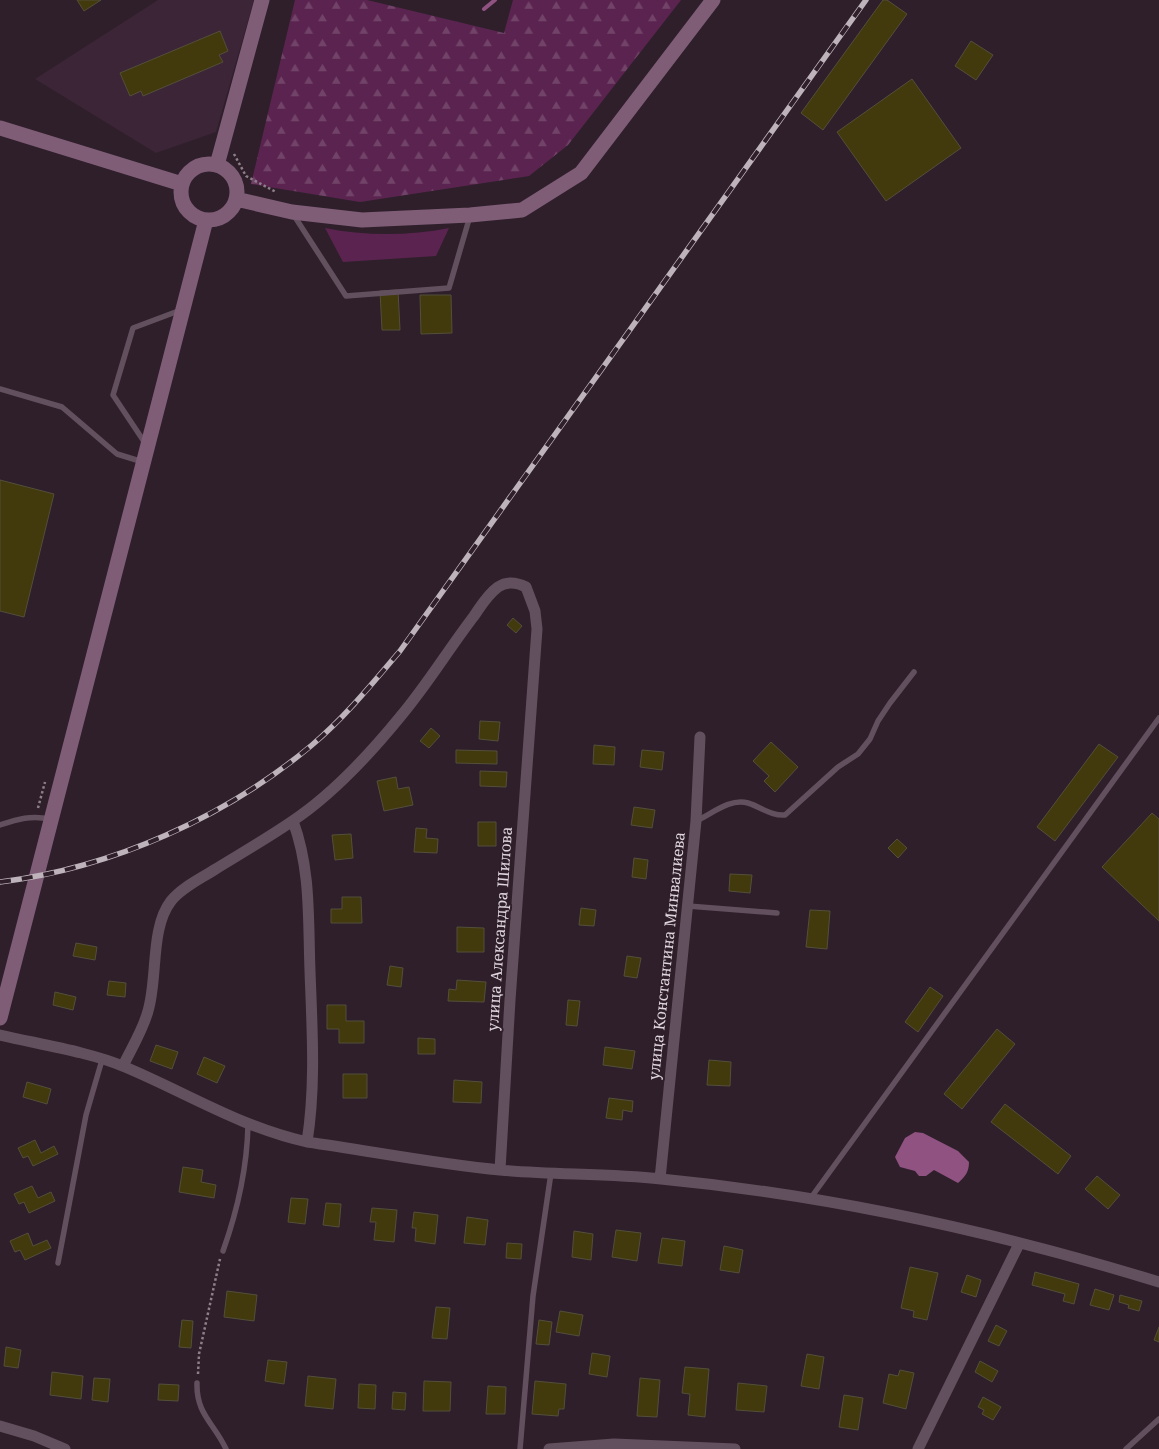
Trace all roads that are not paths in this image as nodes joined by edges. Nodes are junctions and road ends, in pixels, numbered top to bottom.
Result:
1 (262, 0) edge
2 (713, 0) edge
3 (0, 128) edge
4 (217, 166) junction
5 (182, 184) junction
6 (236, 199) junction
7 (292, 212) junction
8 (470, 215) junction
9 (206, 220) junction
10 (183, 309) junction
11 (0, 389) edge
12 (147, 447) junction
13 (143, 462) junction
14 (914, 672) dead end
15 (1159, 718) edge
16 (700, 737) dead end
17 (52, 819) junction
18 (293, 821) junction
19 (696, 821) junction
20 (0, 825) edge
21 (688, 906) junction
22 (777, 913) dead end
23 (0, 1018) edge
24 (0, 1035) edge
25 (102, 1060) junction
26 (123, 1066) junction
27 (248, 1125) junction
28 (307, 1142) junction
29 (500, 1170) junction
30 (551, 1173) junction
31 (660, 1178) junction
32 (810, 1199) junction
33 (1019, 1244) junction
34 (223, 1250) road end
35 (58, 1263) dead end
36 (1159, 1282) edge
37 (197, 1382) road end
38 (1159, 1419) edge
39 (0, 1426) edge
40 (586, 1448) edge
41 (65, 1449) edge
42 (226, 1449) edge
43 (520, 1449) edge
44 (549, 1449) edge
45 (735, 1449) edge
46 (918, 1449) edge
47 (1126, 1449) edge

1 - 4 main road
2 - 8 main road
3 - 5 main road
4 - 5 main road
4 - 6 main road
5 - 9 main road
6 - 7 main road
6 - 9 main road
7 - 8 main road
7 - 8 lane
9 - 10 main road
10 - 12 main road
10 - 12 lane
11 - 13 lane
12 - 13 main road
13 - 17 main road
14 - 19 lane
15 - 32 lane
16 - 19 street, улица Константина Минвалиева
17 - 20 lane
17 - 23 main road
18 - 26 street
18 - 28 street
18 - 29 street, улица Александра Шилова
19 - 21 street, улица Константина Минвалиева
21 - 22 lane
21 - 31 street, улица Константина Минвалиева
24 - 25 street
25 - 26 street
25 - 35 lane
26 - 27 street
27 - 28 street
27 - 34 lane
28 - 29 street
29 - 30 street
30 - 31 street
30 - 43 lane
31 - 32 street
32 - 33 street
33 - 36 street
33 - 46 street
37 - 42 lane
38 - 47 lane
39 - 41 street
40 - 44 street
40 - 45 street

